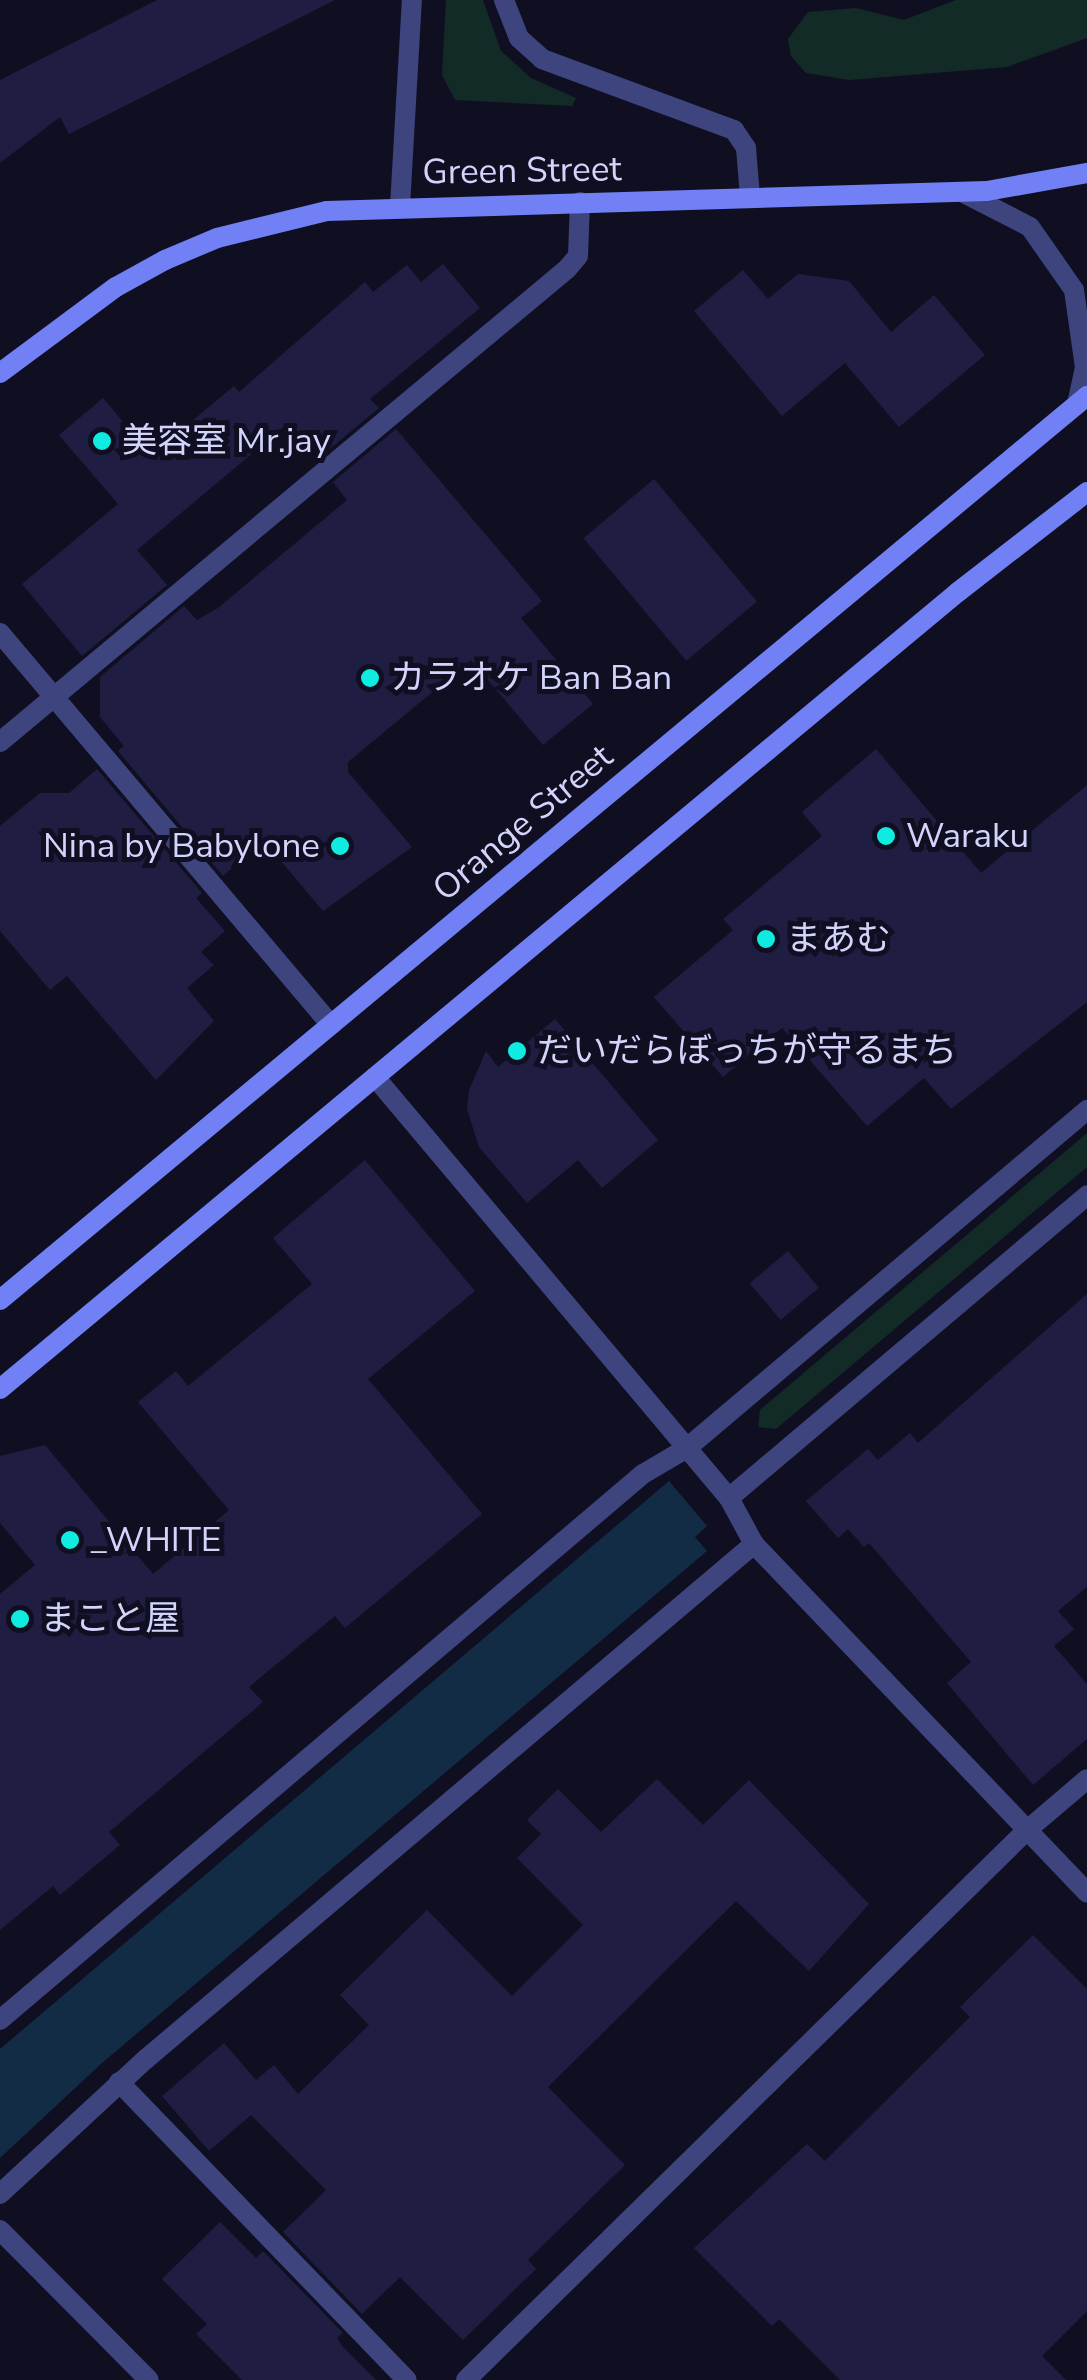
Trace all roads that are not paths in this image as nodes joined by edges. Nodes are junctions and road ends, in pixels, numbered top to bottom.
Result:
1 (412, 0) edge
2 (504, 0) edge
3 (1087, 173) edge
4 (961, 192) junction
5 (750, 198) junction
6 (580, 202) junction
7 (400, 206) junction
8 (0, 373) edge
9 (1082, 400) edge
10 (1087, 492) edge
11 (0, 633) edge
12 (54, 697) junction
13 (0, 742) edge
14 (330, 1024) junction
15 (375, 1078) junction
16 (1087, 1110) edge
17 (1087, 1195) edge
18 (0, 1300) edge
19 (0, 1389) edge
20 (687, 1448) junction
21 (729, 1498) junction
22 (754, 1544) junction
23 (1087, 1779) edge
24 (1026, 1831) junction
25 (1087, 1892) edge
26 (0, 2020) edge
27 (120, 2082) junction
28 (0, 2194) edge
29 (0, 2230) edge
30 (148, 2380) edge
31 (407, 2380) edge
32 (466, 2380) edge

1 - 7 street
2 - 5 street
3 - 4 street, Green Street
4 - 5 street, Green Street
4 - 9 street
5 - 6 street, Green Street
6 - 7 street, Green Street
6 - 12 street
7 - 8 street, Green Street
9 - 14 street, Orange Street
10 - 15 street
11 - 12 street
12 - 13 street
12 - 14 street
14 - 18 street, Orange Street
15 - 19 street
15 - 20 street
16 - 20 street
17 - 21 street
20 - 21 street
20 - 26 street
21 - 22 street
22 - 24 street
22 - 27 street
23 - 24 street
24 - 25 street
24 - 32 street
27 - 28 street
27 - 31 street
29 - 30 street

